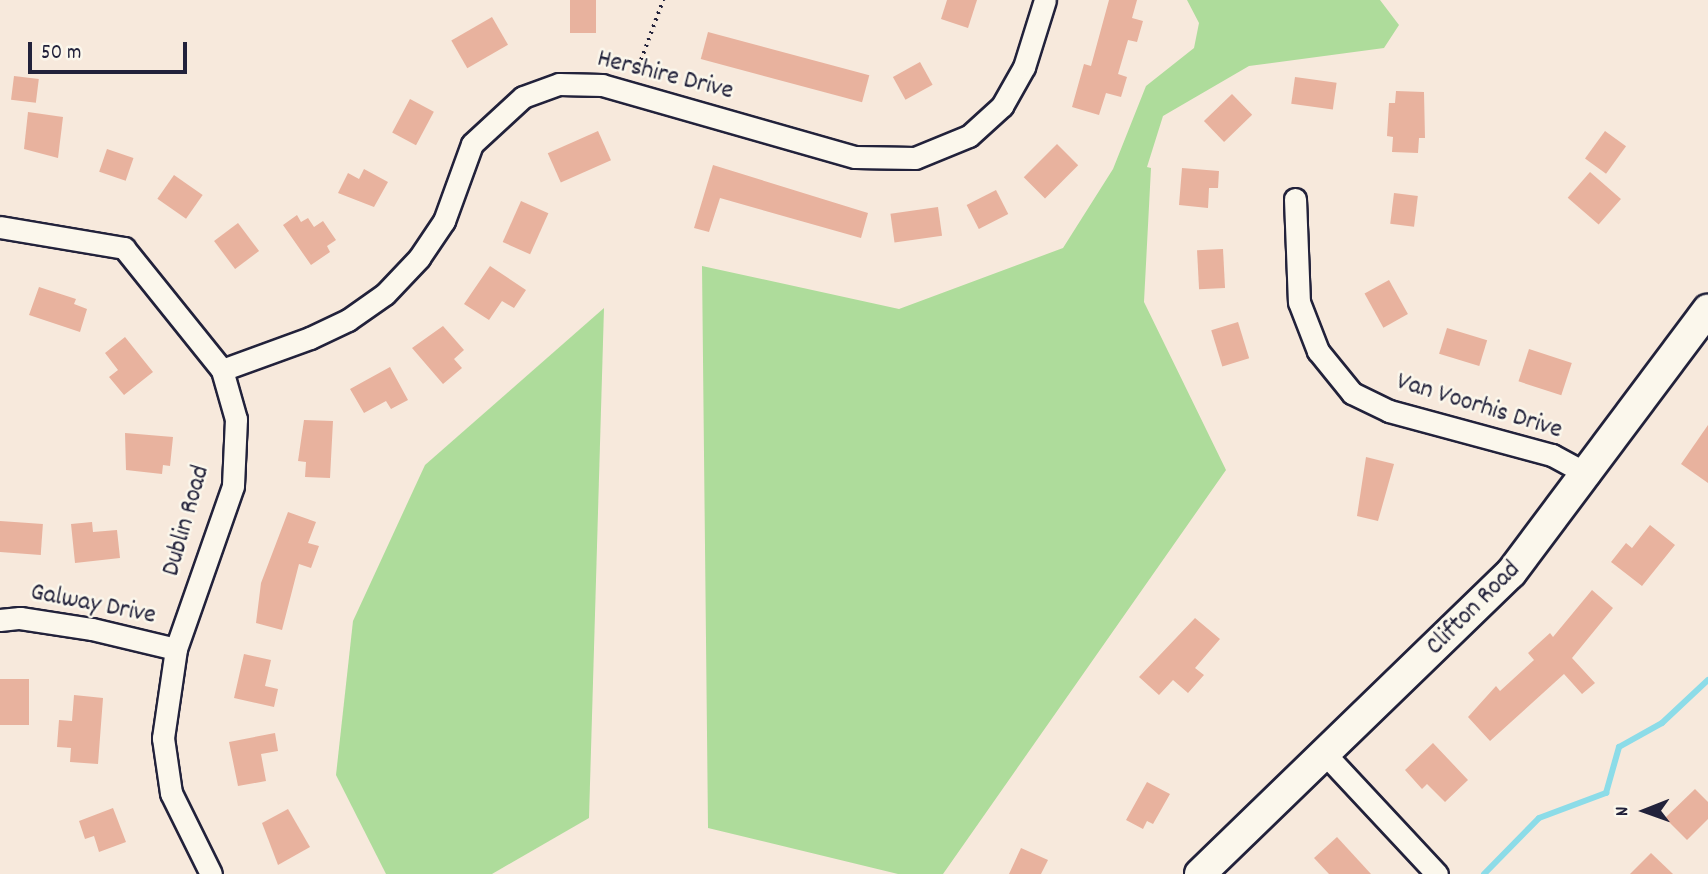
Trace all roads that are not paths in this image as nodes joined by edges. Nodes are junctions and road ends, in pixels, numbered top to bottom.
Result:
1 (1045, 0) edge
2 (1296, 199) dead end
3 (0, 227) edge
4 (1708, 310) edge
5 (222, 370) junction
6 (1589, 475) junction
7 (0, 620) edge
8 (176, 649) junction
9 (1325, 754) junction
10 (211, 874) edge
11 (1200, 874) edge
12 (1437, 874) edge

1 - 5 street, Hershire Drive
2 - 6 street, Van Voorhis Drive
3 - 5 street, Dublin Road
4 - 6 main road, Clifton Road
5 - 8 street, Dublin Road
6 - 9 main road, Clifton Road
7 - 8 street, Galway Drive
8 - 10 street, Dublin Road
9 - 11 main road, Clifton Road
9 - 12 street

